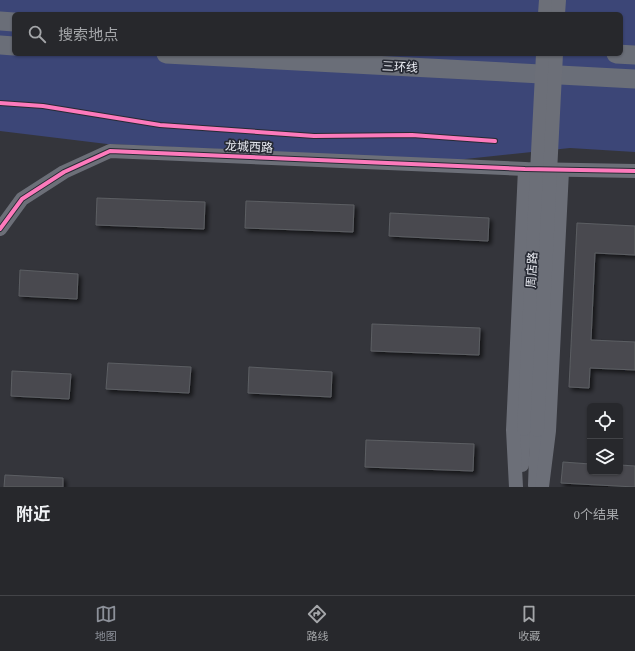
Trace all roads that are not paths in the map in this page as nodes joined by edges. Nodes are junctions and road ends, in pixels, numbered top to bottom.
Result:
1 (546, 0) edge
2 (559, 0) edge
3 (546, 12) edge
4 (558, 12) edge
5 (0, 21) edge
6 (12, 22) edge
7 (0, 45) edge
8 (12, 46) edge
9 (623, 54) edge
10 (635, 55) edge
11 (204, 56) edge
12 (544, 56) edge
13 (556, 56) edge
14 (635, 79) edge
15 (525, 170) junction
16 (562, 171) junction
17 (635, 171) edge
18 (0, 229) edge
19 (530, 430) junction
20 (516, 487) edge
21 (521, 487) edge
22 (535, 487) edge
23 (542, 487) edge

1 - 3 street
2 - 4 street
5 - 6 highway
7 - 8 highway
9 - 10 highway
11 - 14 highway, 三环线
12 - 19 street, 周店路, bridge
13 - 19 street, 周店路, bridge
15 - 16 street, 龙城西路
15 - 18 street, 龙城西路
15 - 20 street
16 - 17 street, 龙城西路
16 - 23 street
19 - 21 street, 周店路
19 - 22 street, 周店路

